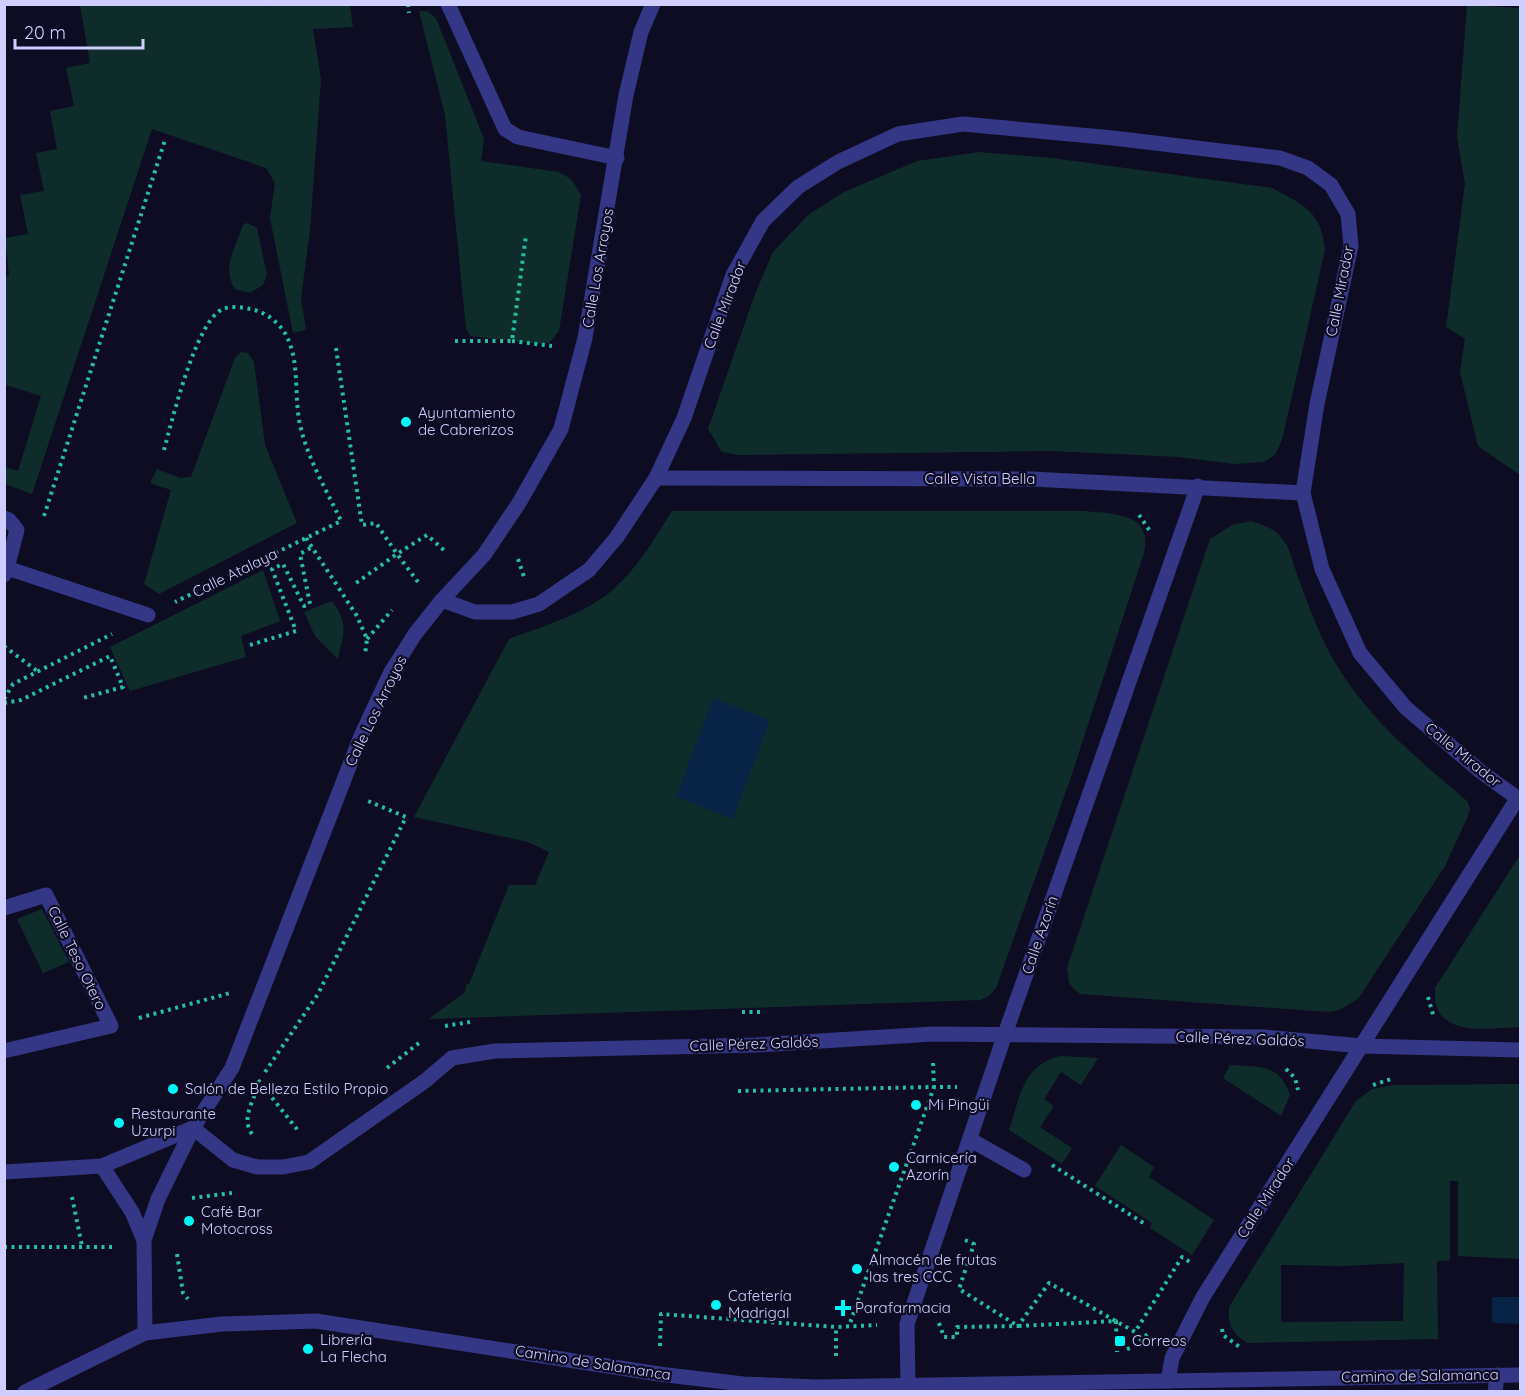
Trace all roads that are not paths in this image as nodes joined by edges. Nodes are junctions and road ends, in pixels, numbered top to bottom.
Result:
1 (448, 4) edge
2 (653, 4) edge
3 (617, 158) junction
4 (656, 478) junction
5 (1198, 486) junction
6 (1303, 493) junction
7 (4, 518) edge
8 (6, 571) edge
9 (442, 600) junction
10 (148, 615) road end
11 (1519, 799) edge
12 (4, 908) edge
13 (1005, 1034) junction
14 (1362, 1046) junction
15 (1521, 1050) edge
16 (4, 1051) edge
17 (193, 1128) junction
18 (971, 1140) junction
19 (102, 1166) junction
20 (1023, 1170) dead end
21 (4, 1172) edge
22 (144, 1240) junction
23 (145, 1333) junction
24 (1497, 1375) junction
25 (1521, 1375) edge
26 (1168, 1381) junction
27 (1075, 1387) edge
28 (908, 1388) junction
29 (35, 1390) edge
30 (1495, 1392) edge

1 - 3 street
2 - 3 street, Calle Los Arroyos
3 - 9 street, Calle Los Arroyos
4 - 5 street, Calle Vista Bella
4 - 6 street, Calle Mirador
4 - 9 street, Calle Mirador
5 - 6 street, Calle Vista Bella
5 - 13 street, Calle Azorín
6 - 11 street, Calle Mirador
7 - 8 street
8 - 10 street
9 - 17 street, Calle Los Arroyos
11 - 14 street, Calle Mirador
12 - 16 street, Calle Teso Otero
13 - 14 street, Calle Pérez Galdós
13 - 17 street, Calle Pérez Galdós
13 - 18 street, Calle Azorín
14 - 15 street, Calle Pérez Galdós
14 - 26 street, Calle Mirador
17 - 19 street
17 - 22 street, Calle Los Arroyos
18 - 20 street
18 - 28 street, Calle Azorín
19 - 21 street
19 - 22 street, Calle Los Arroyos
22 - 23 street, Calle Los Arroyos
23 - 28 street, Camino de Salamanca
23 - 29 street
24 - 25 street, Camino de Salamanca
24 - 26 street, Camino de Salamanca
24 - 30 street
26 - 27 street, Camino de Salamanca
27 - 28 street, Camino de Salamanca

